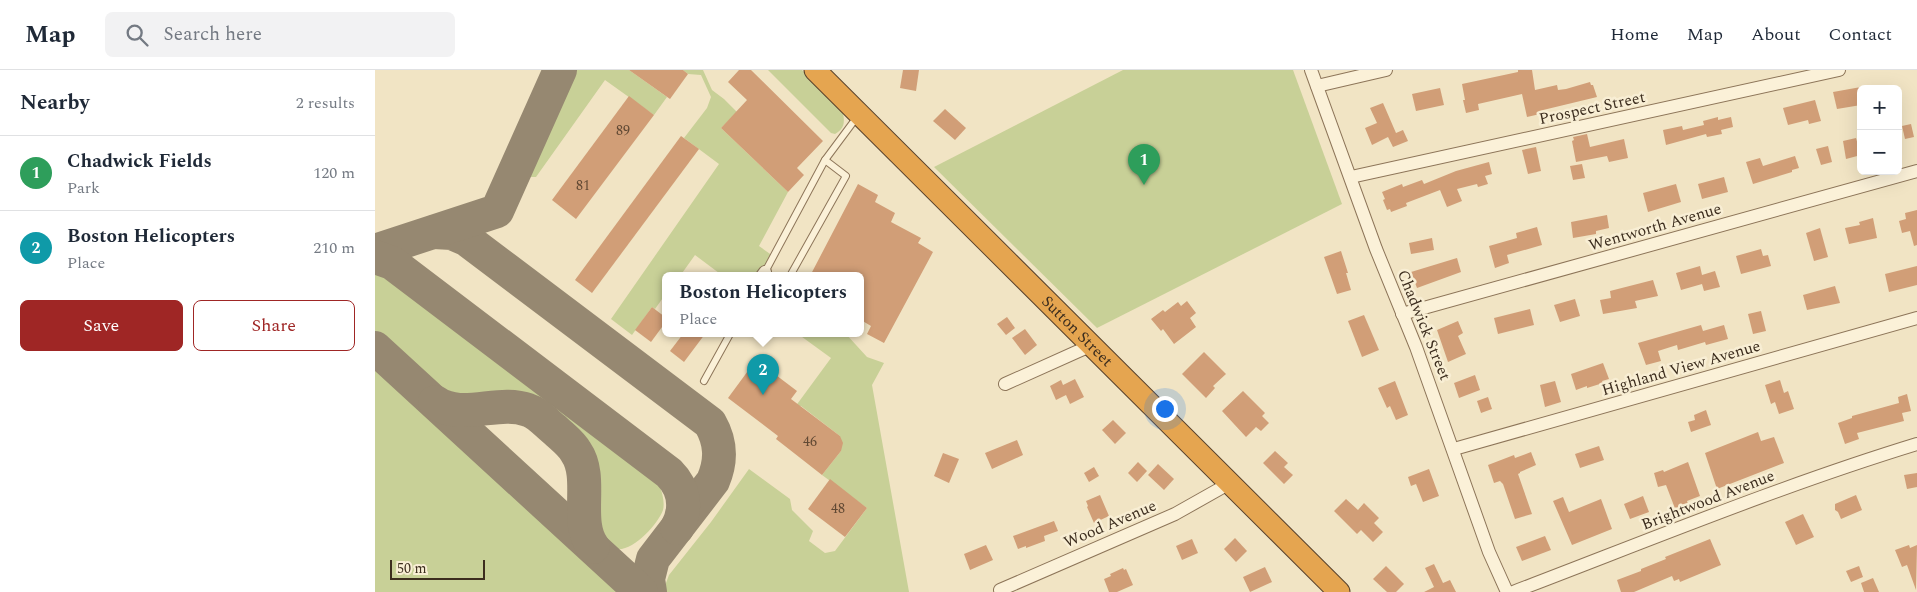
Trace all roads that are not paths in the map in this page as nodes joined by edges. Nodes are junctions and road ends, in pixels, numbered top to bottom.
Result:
1 (1311, 70) edge
2 (1386, 70) edge
3 (1839, 70) edge
4 (820, 72) edge
5 (1317, 86) junction
6 (859, 114) junction
7 (825, 160) junction
8 (1917, 171) edge
9 (1351, 177) junction
10 (768, 272) edge
11 (792, 272) edge
12 (1402, 314) junction
13 (1917, 318) edge
14 (729, 337) edge
15 (1092, 345) junction
16 (704, 381) dead end
17 (1005, 384) dead end
18 (1917, 444) edge
19 (1454, 450) junction
20 (1230, 483) junction
21 (1000, 590) dead end
22 (1339, 592) edge
23 (1507, 592) edge
24 (1513, 592) edge

1 - 5 street, Chadwick Street
2 - 5 street
3 - 9 street, Prospect Street
4 - 6 highway, Sutton Street
5 - 9 street, Chadwick Street
6 - 7 lane
6 - 15 highway, Sutton Street
7 - 10 lane
7 - 11 lane
8 - 12 street, Wentworth Avenue
9 - 12 street, Chadwick Street
12 - 19 street, Chadwick Street
13 - 19 street, Highland View Avenue
14 - 16 lane
15 - 17 street
15 - 20 highway, Sutton Street
18 - 24 street, Brightwood Avenue
19 - 23 street, Chadwick Street
20 - 21 street, Wood Avenue
20 - 22 highway, Sutton Street

